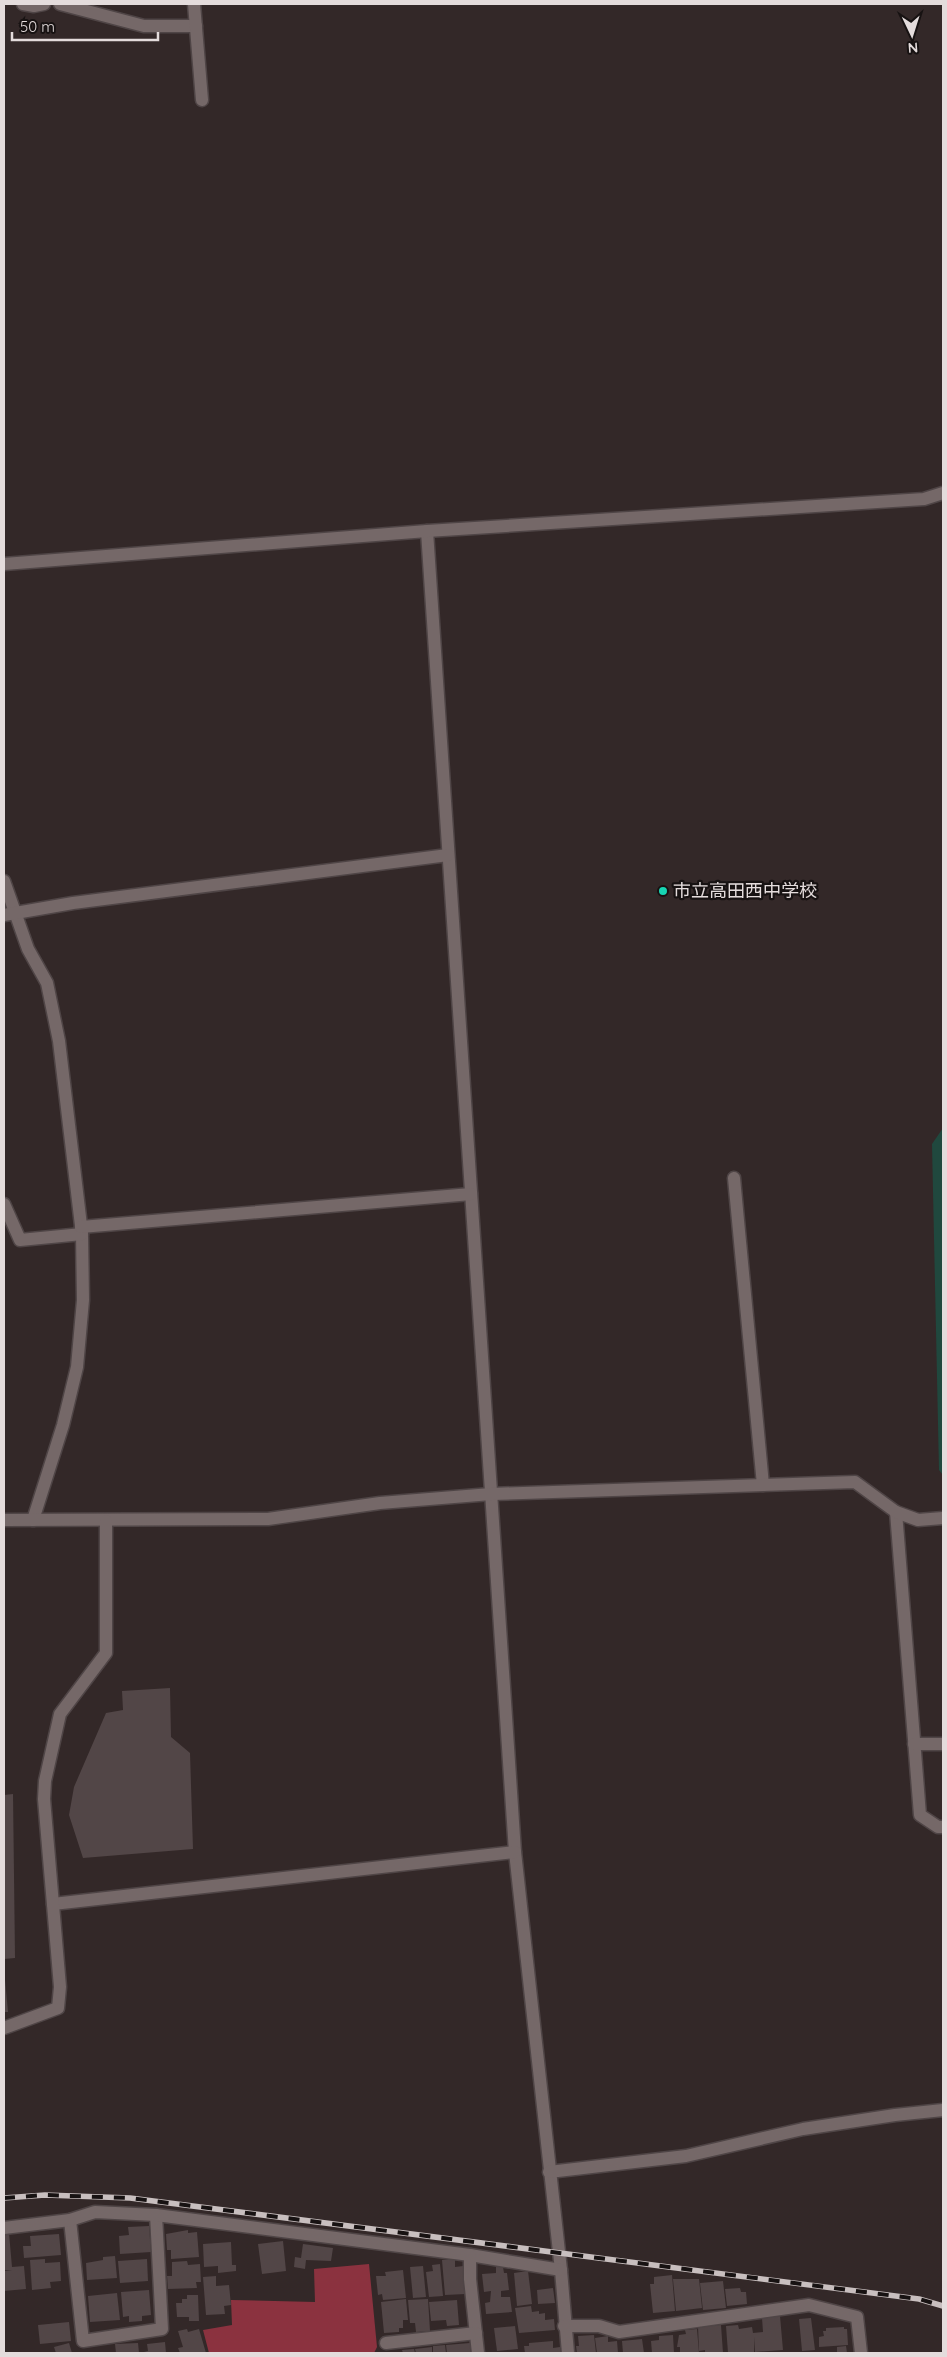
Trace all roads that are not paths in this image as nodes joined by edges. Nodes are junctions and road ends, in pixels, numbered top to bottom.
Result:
1 (23, 4) edge
2 (44, 4) edge
3 (60, 4) edge
4 (194, 4) edge
5 (196, 26) junction
6 (202, 100) dead end
7 (943, 492) edge
8 (426, 531) junction
9 (4, 564) edge
10 (448, 855) junction
11 (4, 881) edge
12 (9, 914) edge
13 (734, 1178) dead end
14 (471, 1194) junction
15 (4, 1204) edge
16 (82, 1230) junction
17 (763, 1485) junction
18 (491, 1494) junction
19 (896, 1512) junction
20 (943, 1518) edge
21 (4, 1520) edge
22 (33, 1520) junction
23 (106, 1521) junction
24 (914, 1744) junction
25 (943, 1744) edge
26 (943, 1827) edge
27 (515, 1852) junction
28 (53, 1904) junction
29 (4, 2028) edge
30 (943, 2110) edge
31 (549, 2172) junction
32 (156, 2215) junction
33 (70, 2220) junction
34 (4, 2228) edge
35 (470, 2255) junction
36 (561, 2270) junction
37 (564, 2326) junction
38 (476, 2333) junction
39 (386, 2343) dead end
40 (478, 2353) edge
41 (568, 2353) edge
42 (861, 2353) edge

1 - 2 street
3 - 5 street
4 - 5 street
5 - 6 street
7 - 8 street
8 - 9 street
8 - 10 street
10 - 12 street
10 - 14 street
11 - 12 street
12 - 16 street
13 - 17 street
14 - 16 street
14 - 18 street
15 - 16 street
16 - 22 street
17 - 18 street
17 - 19 street
18 - 23 street
18 - 27 street
19 - 20 street
19 - 24 street
21 - 22 street
22 - 23 street
23 - 28 street
24 - 25 street
24 - 26 street
27 - 28 street
27 - 31 street
28 - 29 street
30 - 31 street
31 - 36 street
32 - 33 street
32 - 33 street
32 - 35 street
33 - 34 street
35 - 36 street
35 - 38 street
36 - 37 street
37 - 41 street
37 - 42 street
38 - 39 street
38 - 40 street

